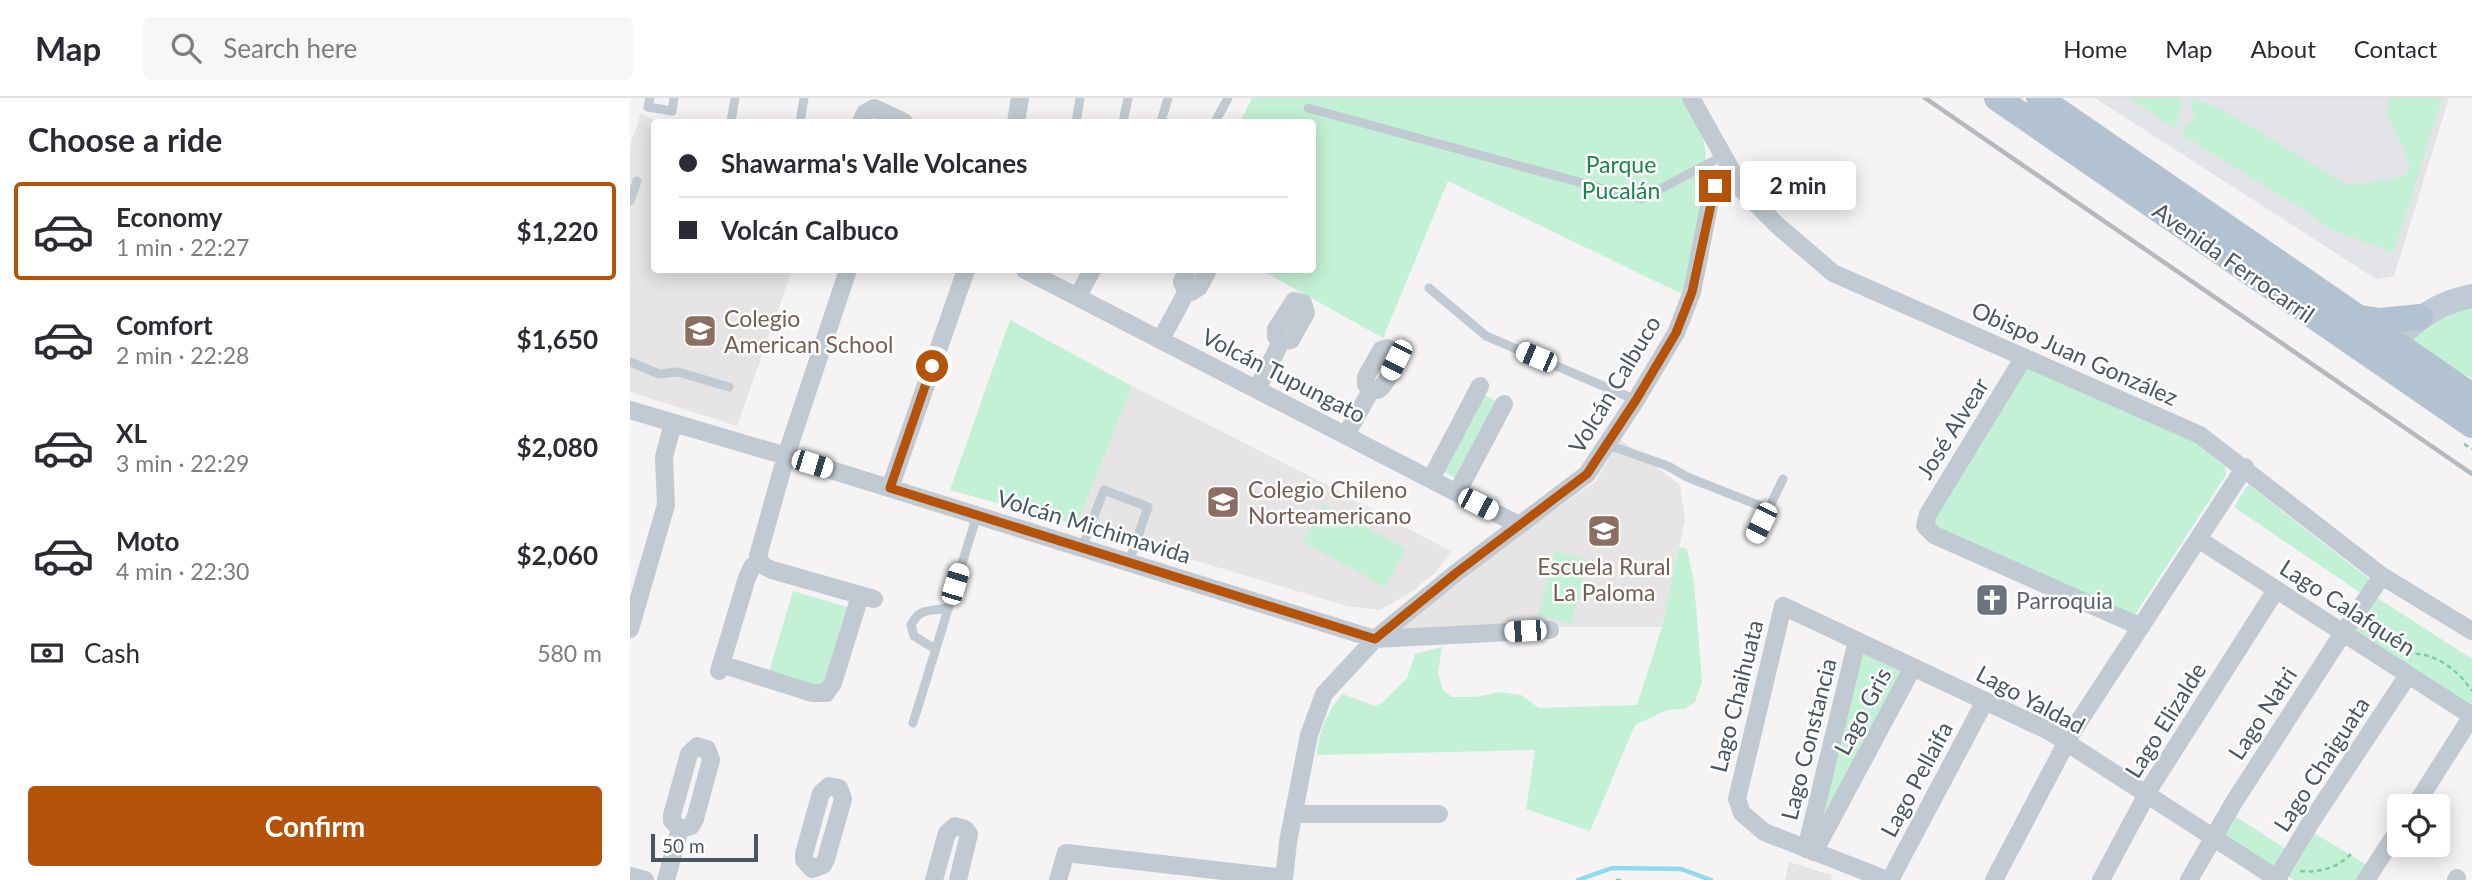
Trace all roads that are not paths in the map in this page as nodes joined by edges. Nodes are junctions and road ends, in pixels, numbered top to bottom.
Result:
1 (650, 98) edge
2 (674, 98) edge
3 (735, 98) edge
4 (804, 98) edge
5 (1020, 98) edge
6 (1080, 98) edge
7 (1128, 98) edge
8 (1168, 98) edge
9 (1228, 98) edge
10 (1691, 98) edge
11 (1997, 98) edge
12 (2039, 98) edge
13 (1308, 108) dead end
14 (732, 119) edge
15 (800, 119) edge
16 (862, 119) edge
17 (898, 119) edge
18 (1016, 119) edge
19 (1076, 119) edge
20 (1124, 119) edge
21 (1162, 119) edge
22 (1218, 119) edge
23 (1727, 163) junction
24 (637, 181) dead end
25 (630, 201) edge
26 (847, 273) edge
27 (965, 273) edge
28 (1031, 273) edge
29 (1090, 273) edge
30 (1186, 273) edge
31 (1206, 273) edge
32 (1429, 288) dead end
33 (1187, 291) junction
34 (1078, 296) junction
35 (2472, 296) edge
36 (2420, 317) junction
37 (2357, 318) junction
38 (1161, 339) junction
39 (1281, 342) dead end
40 (2394, 343) junction
41 (2024, 357) junction
42 (630, 362) edge
43 (2393, 371) junction
44 (1480, 386) dead end
45 (729, 387) dead end
46 (1256, 389) junction
47 (1371, 390) dead end
48 (2472, 396) edge
49 (1636, 400) junction
50 (1504, 404) dead end
51 (630, 410) edge
52 (673, 423) junction
53 (2472, 425) edge
54 (1346, 435) junction
55 (1608, 445) junction
56 (786, 456) junction
57 (2245, 467) junction
58 (1431, 479) junction
59 (1783, 479) dead end
60 (890, 488) junction
61 (1457, 493) junction
62 (1768, 509) junction
63 (976, 515) junction
64 (1519, 525) junction
65 (1755, 537) dead end
66 (2198, 539) junction
67 (1082, 548) junction
68 (760, 562) junction
69 (1129, 562) junction
70 (2382, 576) junction
71 (2276, 590) junction
72 (1783, 606) joint
73 (947, 608) junction
74 (2141, 627) junction
75 (630, 629) edge
76 (1550, 630) dead end
77 (2472, 631) edge
78 (2343, 633) junction
79 (1375, 639) junction
80 (1857, 640) junction
81 (935, 649) junction
82 (1913, 667) junction
83 (2408, 675) junction
84 (1985, 701) junction
85 (2472, 716) edge
86 (913, 723) dead end
87 (2066, 742) junction
88 (2422, 794) edge
89 (2146, 795) junction
90 (1293, 814) junction
91 (1439, 814) dead end
92 (680, 829) dead end
93 (2213, 837) junction
94 (2387, 848) edge
95 (1810, 851) junction
96 (1148, 872) edge
97 (630, 876) edge
98 (2279, 877) edge
99 (1284, 879) edge
100 (645, 880) edge
101 (666, 880) edge
102 (934, 880) edge
103 (958, 880) edge
104 (1058, 880) edge
105 (1888, 880) edge
106 (1994, 880) edge
107 (2101, 880) edge
108 (2189, 880) edge
109 (2366, 880) edge

1 - 2 lane
3 - 14 lane
4 - 15 lane
5 - 18 street
6 - 19 lane
7 - 20 lane
8 - 21 lane
9 - 22 lane
10 - 23 street, Obispo Juan González
11 - 43 main road, Avenida Ferrocarril
12 - 37 main road, Avenida Ferrocarril
13 - 23 lane
16 - 17 street
23 - 41 street, Obispo Juan González
23 - 49 street, Volcán Calbuco
24 - 25 lane
26 - 56 street
27 - 60 street
28 - 34 street, Volcán Tupungato
29 - 34 street
30 - 33 street
31 - 33 street
32 - 49 lane
33 - 38 street
34 - 38 street, Volcán Tupungato
35 - 36 main road
36 - 37 main road
36 - 40 main road
37 - 40 main road, Avenida Ferrocarril
38 - 46 street, Volcán Tupungato
39 - 46 street
40 - 43 main road
40 - 48 main road, Avenida Ferrocarril
41 - 57 street, Obispo Juan González
41 - 74 street, José Alvear
42 - 45 lane
43 - 53 main road, Avenida Ferrocarril
44 - 58 street
46 - 54 street, Volcán Tupungato
47 - 54 street
49 - 55 street, Volcán Calbuco
50 - 61 street
51 - 52 street, Volcán Michimavida
52 - 56 street, Volcán Michimavida
52 - 75 street
54 - 58 street, Volcán Tupungato
55 - 62 lane
55 - 64 street, Volcán Calbuco
56 - 60 street, Volcán Michimavida
56 - 68 street
57 - 66 street
57 - 70 street, Obispo Juan González
58 - 61 street, Volcán Tupungato
59 - 62 lane
60 - 63 street, Volcán Michimavida
61 - 64 street, Volcán Tupungato
62 - 65 lane
63 - 67 street, Volcán Michimavida
63 - 73 lane
64 - 79 street, Volcán Calbuco
66 - 71 street, Lago Calafquén
66 - 74 street
67 - 69 street, Volcán Michimavida
67 - 69 lane
68 - 68 street
69 - 79 street, Volcán Michimavida
70 - 77 street, Obispo Juan González
70 - 78 street, Lago Natri
71 - 78 street, Lago Calafquén
71 - 89 street, Lago Elizalde
72 - 80 street, Lago Yaldad
72 - 95 street, Lago Chaihuata
73 - 81 lane
73 - 81 lane
74 - 87 street
76 - 79 street, Volcán Michimavida
78 - 83 street, Lago Calafquén
78 - 93 street, Lago Natri
79 - 90 street, Volcán Calbuco
80 - 82 street, Lago Yaldad
80 - 95 street, Lago Constancia
81 - 86 lane
82 - 84 street, Lago Yaldad
82 - 95 street, Lago Gris
83 - 85 street, Lago Calafquén
83 - 98 street, Lago Chaiguata
84 - 87 street, Lago Yaldad
84 - 105 street, Lago Pellaifa
85 - 88 street
87 - 89 street, Lago Yaldad
87 - 106 street
89 - 93 street, Lago Yaldad
89 - 107 street, Lago Elizalde
90 - 91 street
90 - 99 street, Volcán Calbuco
92 - 101 street
93 - 98 street, Lago Yaldad
93 - 108 street, Lago Natri
94 - 109 street
95 - 105 street
96 - 99 street
96 - 104 street
97 - 100 street
102 - 103 street

